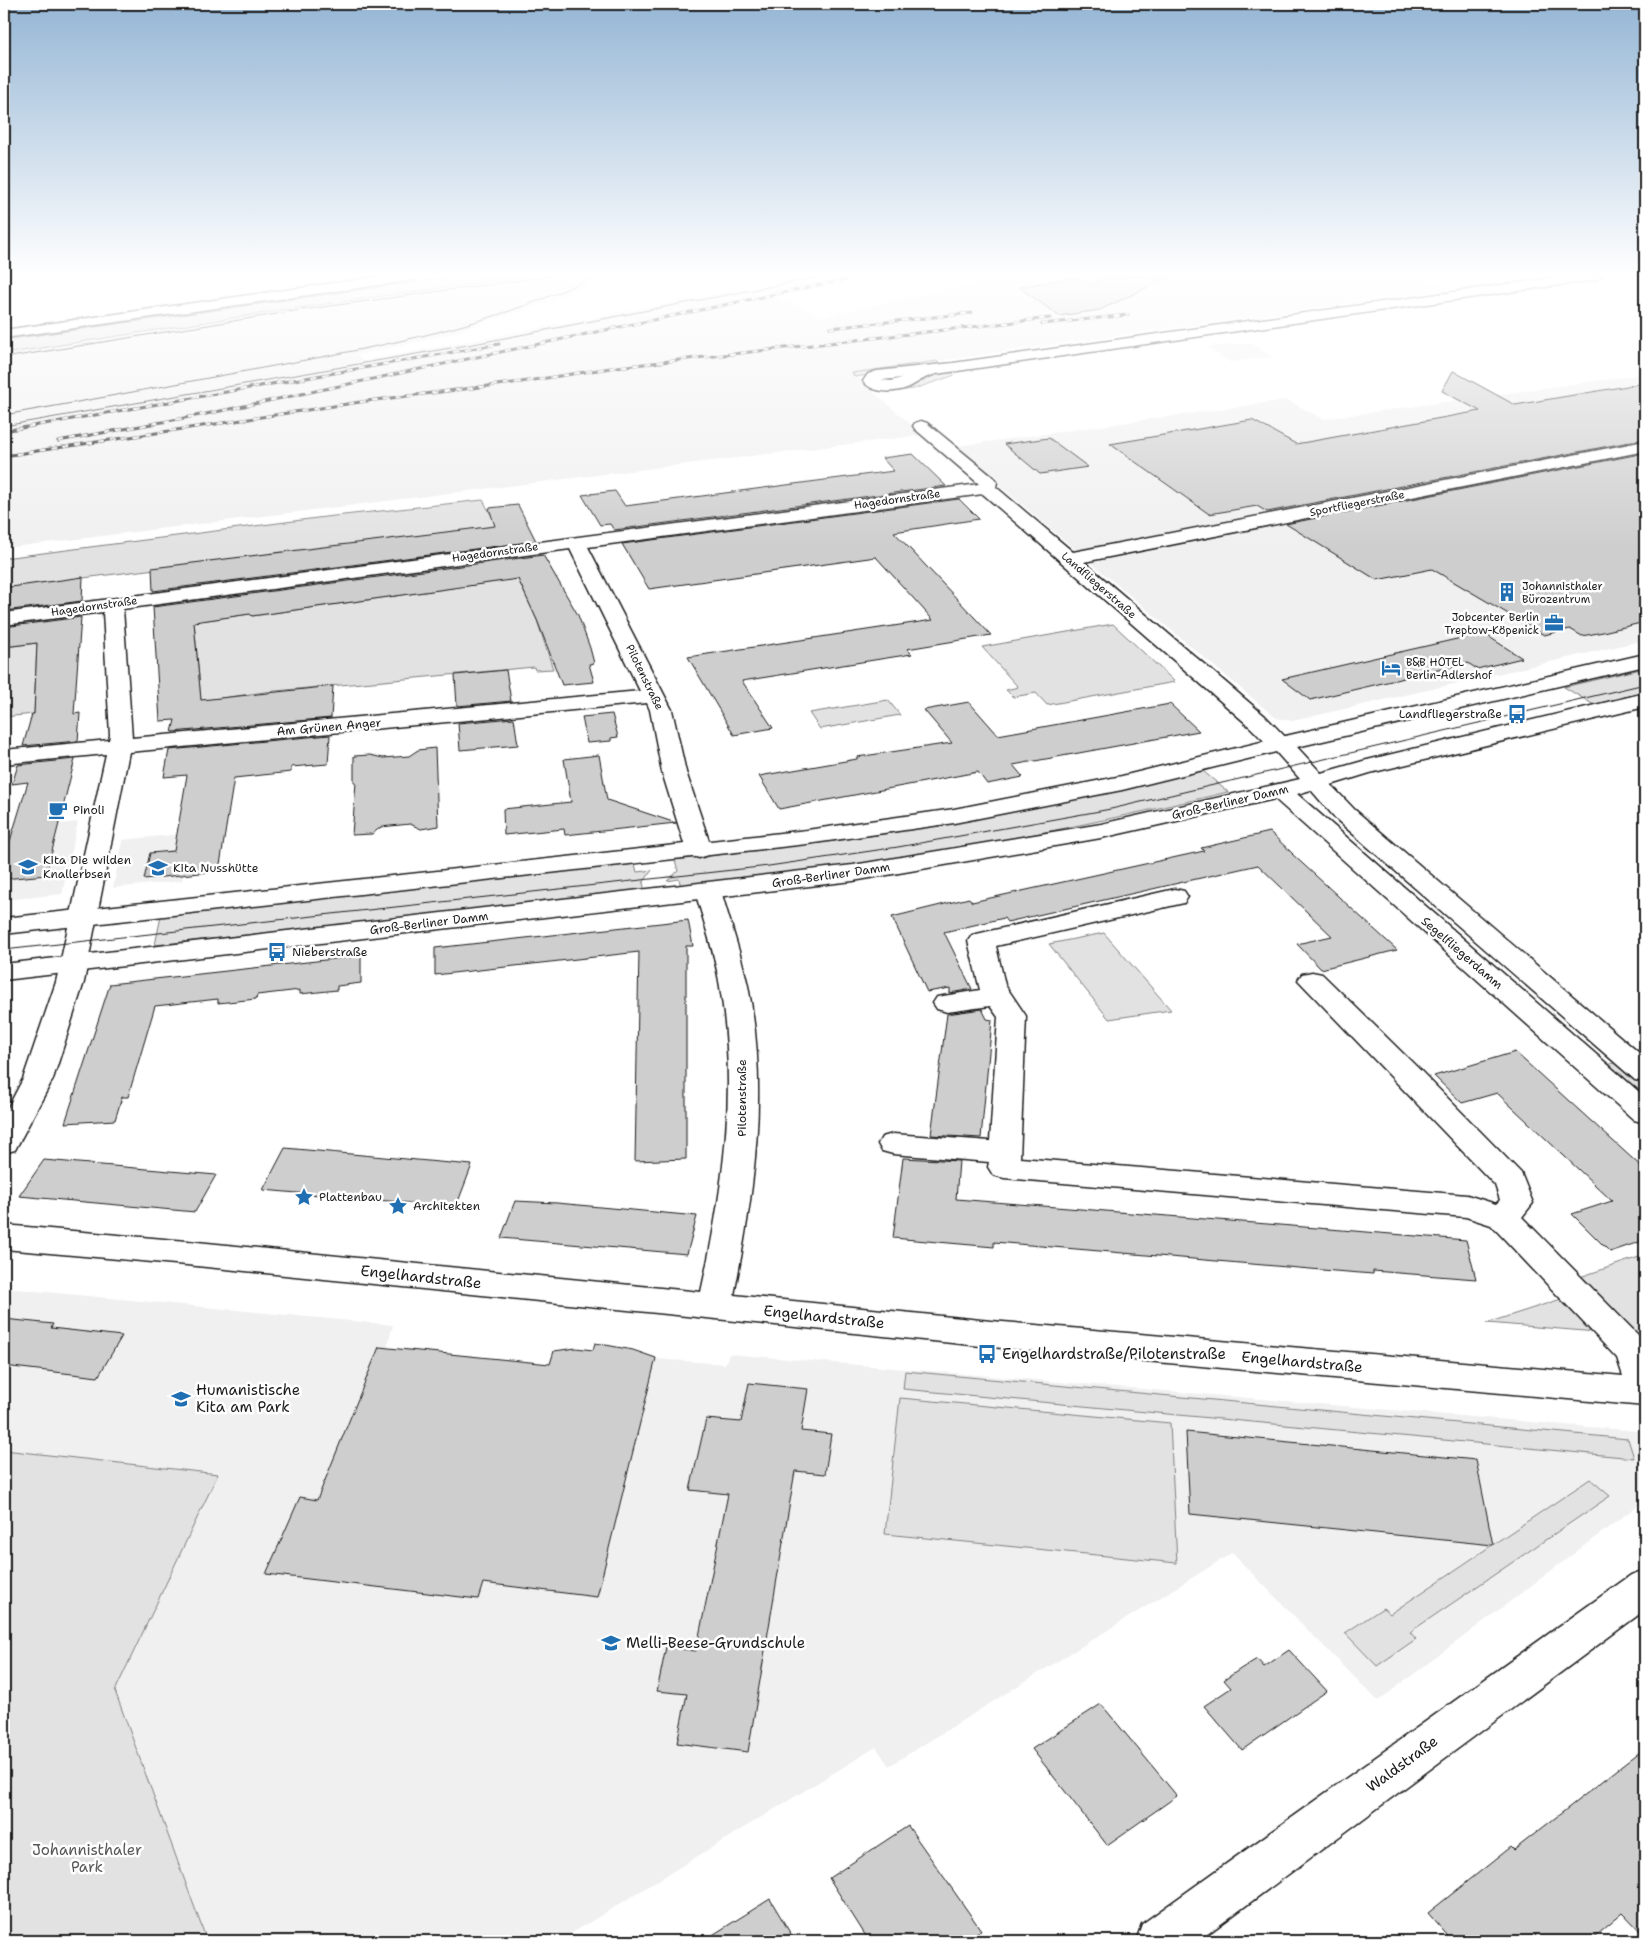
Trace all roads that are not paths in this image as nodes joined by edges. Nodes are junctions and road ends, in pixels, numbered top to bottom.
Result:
1 (958, 367) edge
2 (935, 370) dead end
3 (921, 426) dead end
4 (1645, 446) edge
5 (987, 488) junction
6 (576, 542) junction
7 (1068, 559) junction
8 (113, 604) junction
9 (4, 619) edge
10 (1645, 660) edge
11 (654, 696) junction
12 (1645, 700) edge
13 (1281, 744) junction
14 (119, 746) junction
15 (4, 757) edge
16 (1316, 782) junction
17 (1280, 791) junction
18 (699, 850) junction
19 (708, 891) junction
20 (1175, 897) dead end
21 (84, 917) junction
22 (4, 926) edge
23 (74, 964) junction
24 (4, 972) edge
25 (1312, 980) dead end
26 (997, 997) junction
27 (947, 1003) dead end
28 (1645, 1073) edge
29 (1645, 1114) edge
30 (4, 1144) edge
31 (893, 1144) dead end
32 (1005, 1153) junction
33 (1502, 1217) junction
34 (4, 1237) edge
35 (715, 1306) junction
36 (1645, 1391) edge
37 (1645, 1587) edge
38 (1159, 1941) edge

1 - 2 street
3 - 5 street, Landfliegerstraße
4 - 7 street, Sportfliegerstraße
5 - 6 street, Hagedornstraße
5 - 7 street, Landfliegerstraße
6 - 8 street, Hagedornstraße
6 - 11 street, Pilotenstraße
7 - 13 street, Landfliegerstraße
8 - 9 street, Hagedornstraße
8 - 14 street
10 - 13 street
11 - 14 street, Am Grünen Anger
11 - 18 street, Pilotenstraße
12 - 16 street, Groß-Berliner Damm
13 - 16 street, Landfliegerstraße
13 - 17 street
13 - 18 street
14 - 15 street, Am Grünen Anger
14 - 21 street
16 - 17 street, Groß-Berliner Damm
16 - 28 street
17 - 19 street, Groß-Berliner Damm
17 - 29 street, Segelfliegerdamm
18 - 21 street
19 - 23 street, Groß-Berliner Damm
19 - 35 street, Pilotenstraße
20 - 26 street
21 - 22 street
21 - 23 street
23 - 24 street, Groß-Berliner Damm
23 - 30 street
25 - 33 street
26 - 27 street
26 - 32 street
31 - 32 street
32 - 33 street, Engelhardstraße
33 - 36 street, Engelhardstraße
34 - 35 street, Engelhardstraße
35 - 36 street, Engelhardstraße
37 - 38 street, Waldstraße

